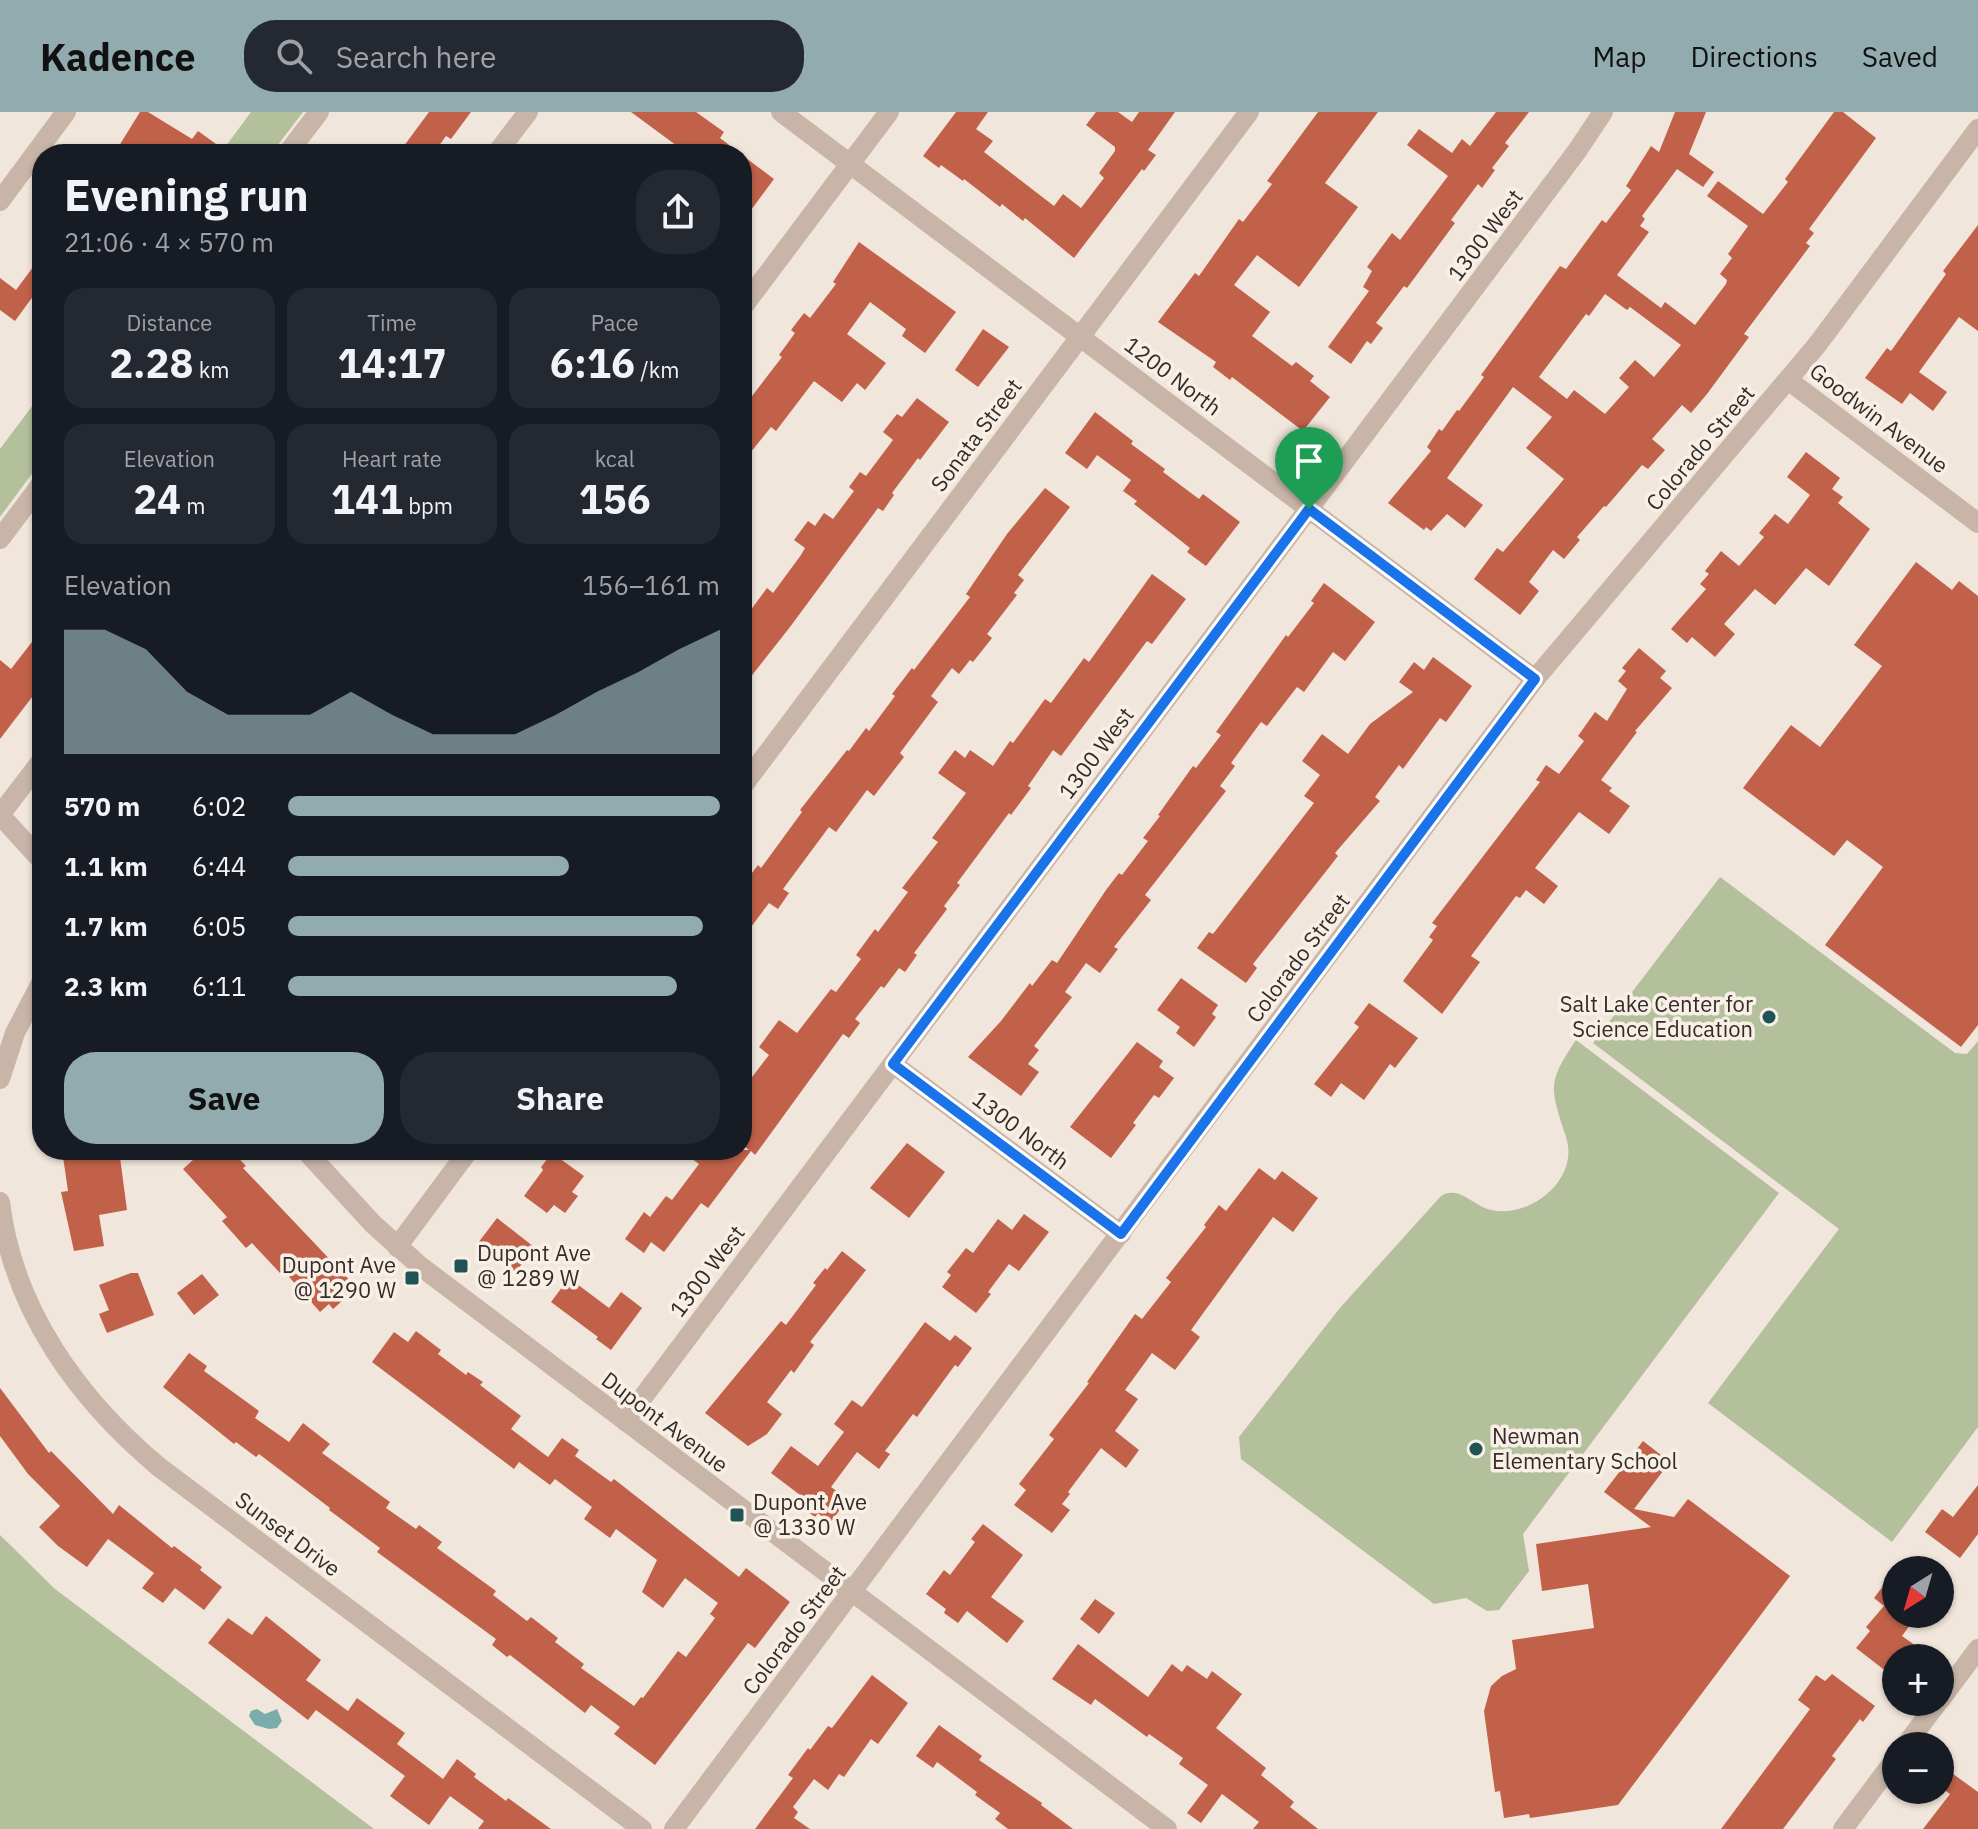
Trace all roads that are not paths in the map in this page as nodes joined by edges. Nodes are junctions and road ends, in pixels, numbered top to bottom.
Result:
1 (66, 112) edge
2 (319, 112) edge
3 (528, 112) edge
4 (781, 112) edge
5 (889, 112) edge
6 (1249, 112) edge
7 (1603, 112) edge
8 (1978, 129) edge
9 (42, 144) edge
10 (295, 144) edge
11 (504, 144) edge
12 (32, 158) edge
13 (850, 164) junction
14 (0, 201) edge
15 (752, 295) edge
16 (1080, 337) junction
17 (1788, 380) junction
18 (32, 496) edge
19 (1309, 509) junction
20 (1978, 523) edge
21 (0, 539) edge
22 (1535, 679) junction
23 (32, 773) edge
24 (752, 774) edge
25 (0, 815) edge
26 (32, 850) edge
27 (32, 1000) edge
28 (893, 1064) junction
29 (0, 1079) edge
30 (314, 1160) edge
31 (462, 1160) edge
32 (0, 1202) edge
33 (1121, 1234) junction
34 (397, 1247) junction
35 (625, 1421) junction
36 (852, 1592) junction
37 (1978, 1649) edge
38 (1954, 1681) edge
39 (1928, 1716) edge
40 (1916, 1732) edge
41 (1882, 1777) edge
42 (642, 1829) edge
43 (674, 1829) edge
44 (1167, 1829) edge
45 (1843, 1829) edge

1 - 9 street
2 - 10 street
3 - 11 street
4 - 13 street, 1200 North
5 - 13 street
6 - 16 street, Sonata Street
7 - 19 street, 1300 West
8 - 17 street, Colorado Street
12 - 14 street
13 - 15 street
13 - 16 street, 1200 North
16 - 19 street, 1200 North
16 - 24 street, Sonata Street
17 - 20 street, Goodwin Avenue
17 - 22 street, Colorado Street
18 - 21 street
19 - 22 street, 1200 North
19 - 28 street, 1300 West
22 - 33 street, Colorado Street
23 - 25 street
25 - 26 street
27 - 29 street
28 - 33 street, 1300 North
28 - 35 street, 1300 West
30 - 34 street, Dupont Avenue
31 - 34 street
32 - 42 street, Sunset Drive
33 - 36 street, Colorado Street
34 - 35 street, Dupont Avenue
35 - 36 street, Dupont Avenue
36 - 43 street, Colorado Street
36 - 44 street, Dupont Avenue
37 - 38 street
39 - 40 street
41 - 45 street

